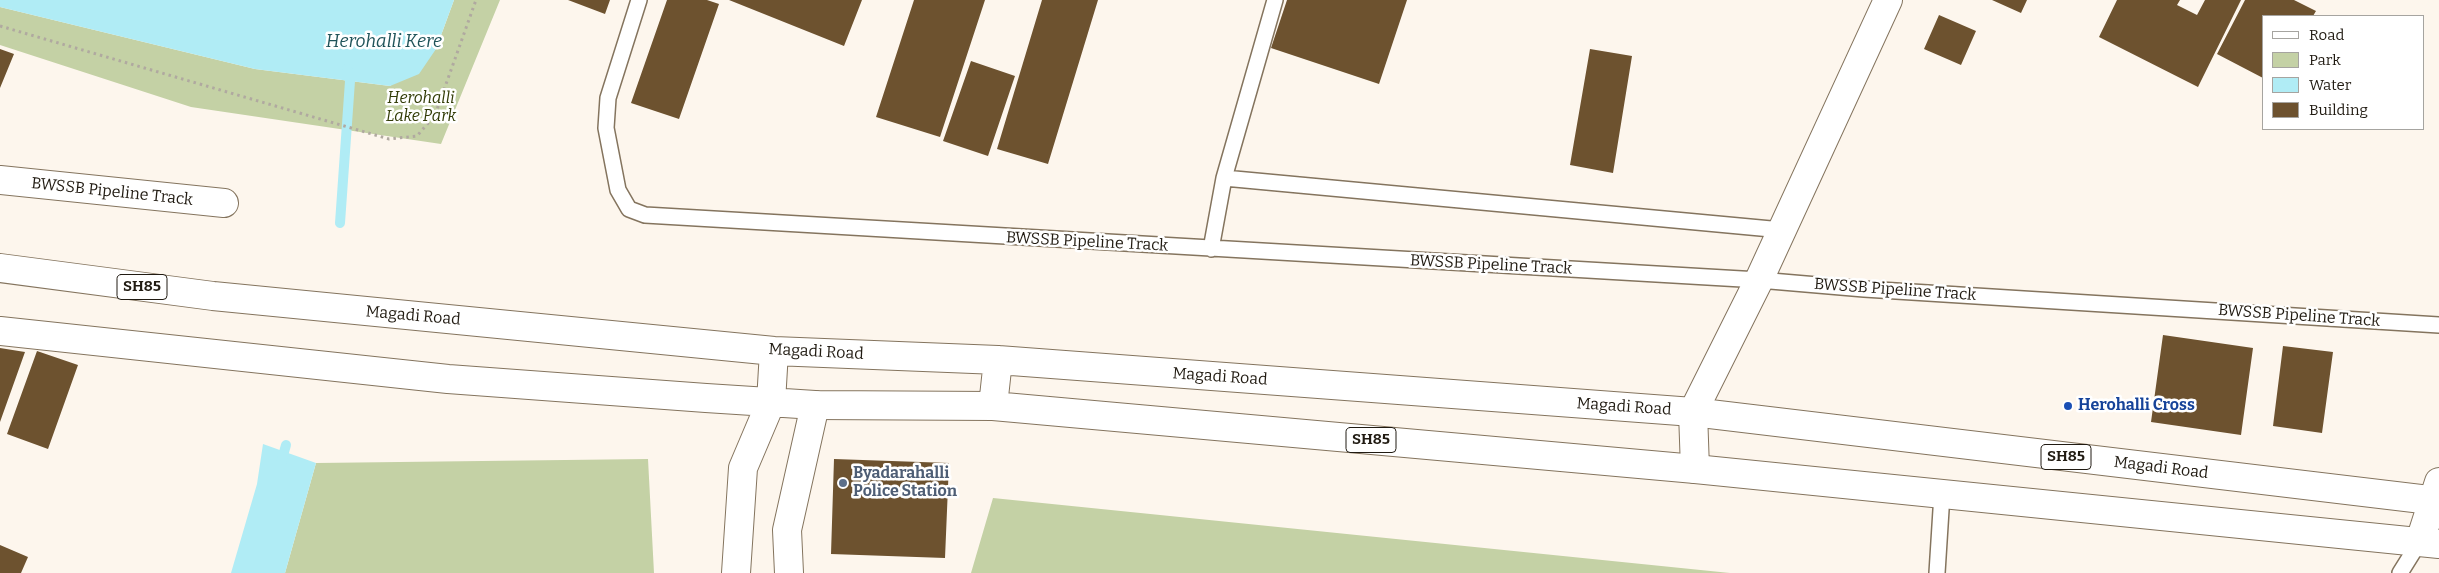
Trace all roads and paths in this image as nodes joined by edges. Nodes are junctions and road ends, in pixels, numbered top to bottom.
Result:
1 (476, 0) edge
2 (639, 0) edge
3 (1275, 0) edge
4 (1888, 0) edge
5 (0, 26) edge
6 (1224, 178) junction
7 (0, 180) edge
8 (224, 203) dead end
9 (1782, 230) junction
10 (1211, 250) junction
11 (0, 268) edge
12 (1759, 280) junction
13 (2439, 325) edge
14 (0, 331) edge
15 (774, 350) junction
16 (998, 360) junction
17 (771, 402) junction
18 (814, 405) junction
19 (993, 406) junction
20 (1693, 412) junction
21 (1695, 469) junction
22 (1942, 494) junction
23 (2437, 494) edge
24 (2429, 542) edge
25 (736, 573) edge
26 (789, 573) edge
27 (1937, 573) edge
28 (2400, 573) edge

1 - 5 path
2 - 10 lane, BWSSB Pipeline Track
3 - 6 lane
4 - 9 main road
6 - 9 lane
6 - 10 lane
7 - 8 main road, BWSSB Pipeline Track
9 - 12 main road
10 - 12 lane, BWSSB Pipeline Track
11 - 15 main road, Magadi Road / SH85
12 - 13 lane, BWSSB Pipeline Track
12 - 20 main road
14 - 17 main road, SH85
15 - 16 main road, Magadi Road / SH85
15 - 17 main road
16 - 19 main road
16 - 20 main road, Magadi Road / SH85
17 - 18 main road, SH85
17 - 25 main road
18 - 19 main road, SH85
18 - 26 main road
19 - 21 main road, SH85
20 - 21 main road
20 - 23 main road, Magadi Road / SH85
21 - 22 main road, SH85
22 - 24 main road, SH85
22 - 27 lane
23 - 24 main road
24 - 28 lane

